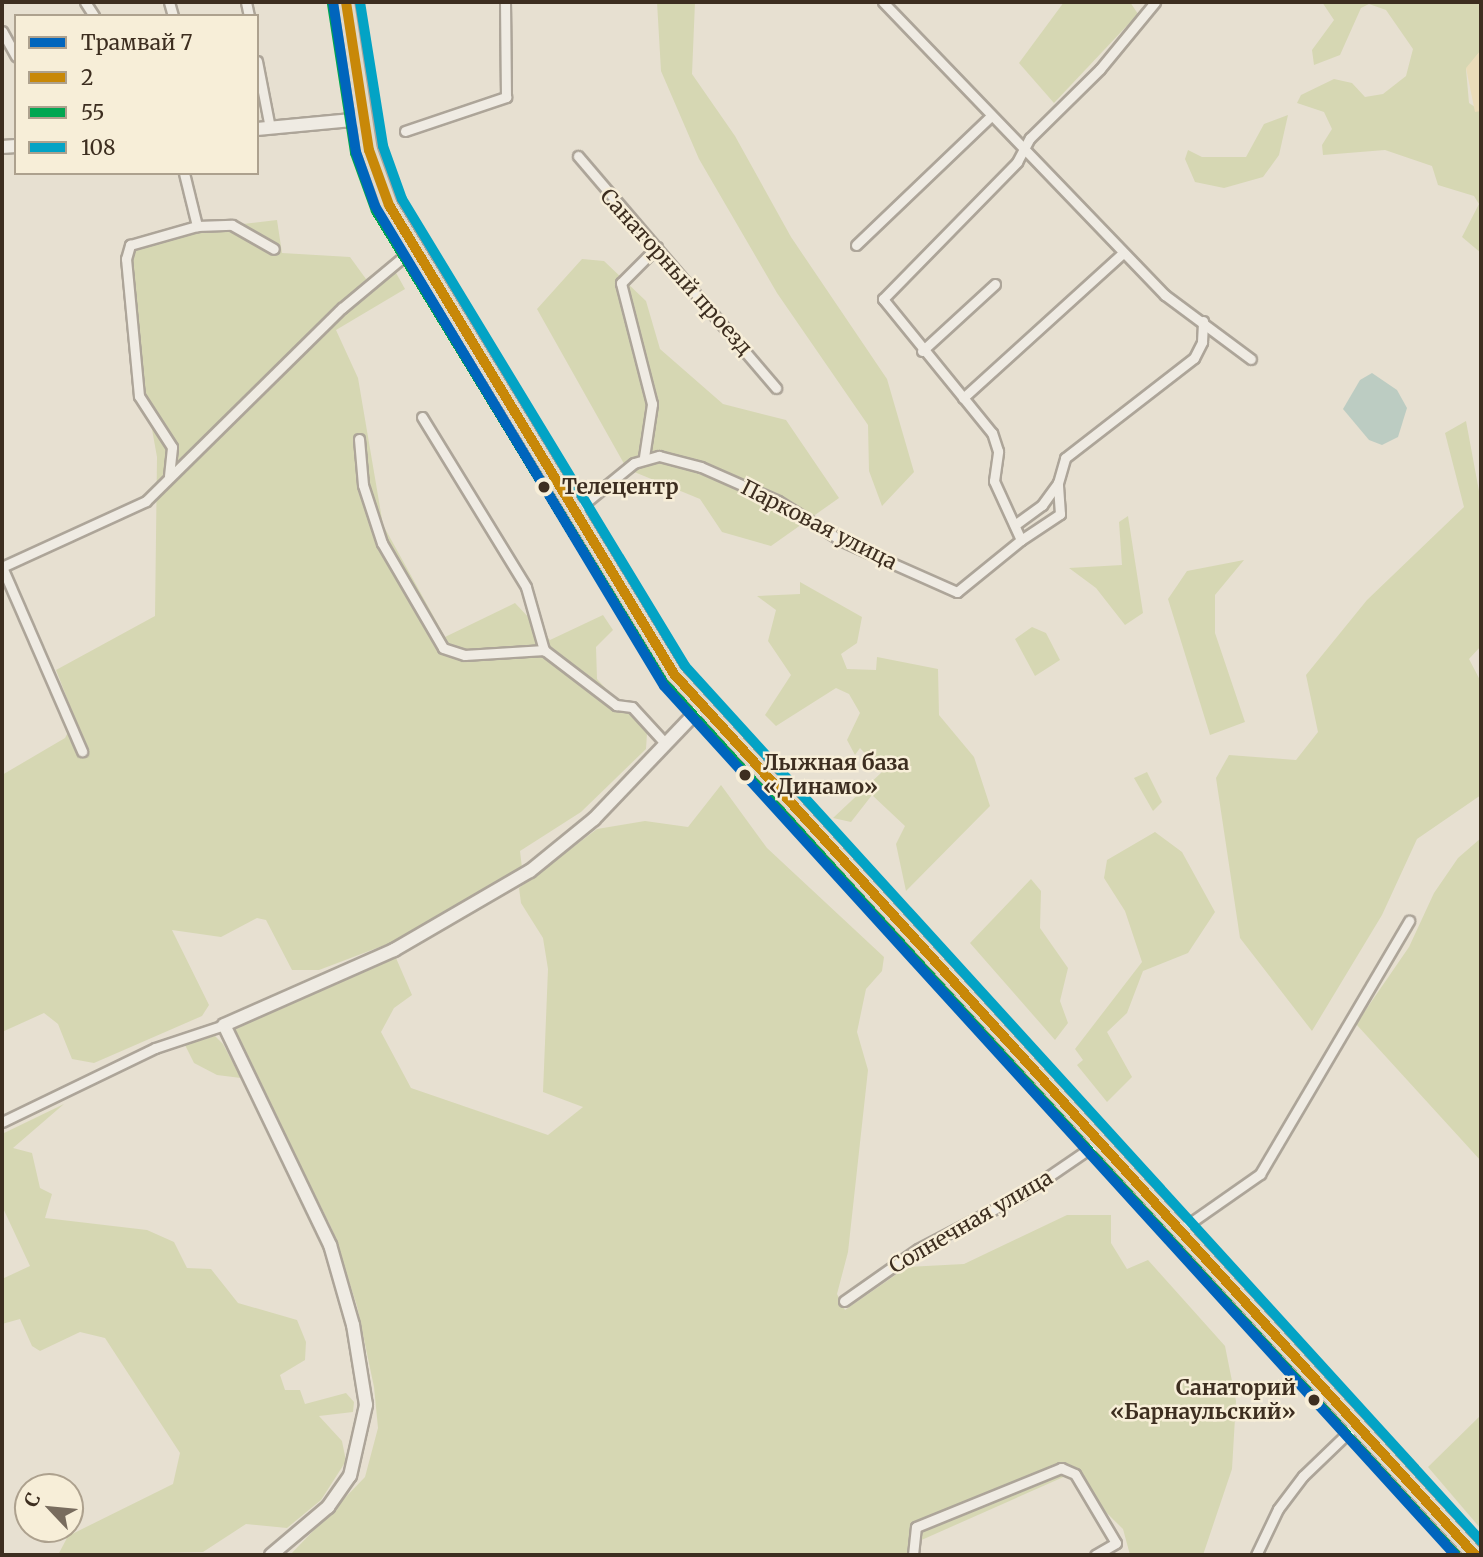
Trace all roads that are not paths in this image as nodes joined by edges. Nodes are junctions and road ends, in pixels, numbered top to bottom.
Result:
1 (346, 2) edge
2 (505, 2) edge
3 (883, 2) edge
4 (1154, 2) edge
5 (2, 32) edge
6 (14, 53) edge
7 (259, 80) edge
8 (991, 116) junction
9 (363, 119) junction
10 (264, 128) edge
11 (405, 131) dead end
12 (1025, 150) junction
13 (578, 156) dead end
14 (184, 175) edge
15 (197, 226) junction
16 (856, 245) dead end
17 (657, 247) junction
18 (414, 248) junction
19 (274, 249) dead end
20 (1123, 253) junction
21 (995, 284) dead end
22 (1203, 321) junction
23 (922, 351) junction
24 (1251, 359) dead end
25 (776, 388) dead end
26 (963, 398) junction
27 (422, 417) dead end
28 (359, 439) dead end
29 (644, 457) junction
30 (166, 480) junction
31 (1058, 483) junction
32 (574, 512) junction
33 (1016, 524) junction
34 (1021, 540) junction
35 (2, 567) edge
36 (544, 650) junction
37 (702, 706) junction
38 (665, 743) junction
39 (82, 751) dead end
40 (1409, 921) dead end
41 (224, 1024) junction
42 (2, 1122) edge
43 (1099, 1142) junction
44 (1180, 1230) junction
45 (844, 1301) dead end
46 (1357, 1424) junction
47 (1116, 1544) junction
48 (271, 1555) edge
49 (913, 1555) edge
50 (1095, 1555) edge
51 (1121, 1555) edge
52 (1256, 1555) edge
53 (1475, 1555) edge

1 - 9 highway
2 - 11 street
3 - 8 street
4 - 12 street
5 - 6 street
7 - 10 street
8 - 12 street
8 - 16 street
9 - 10 street
9 - 18 highway
12 - 20 street
12 - 23 street
13 - 17 street, Санаторный проезд
14 - 15 street
15 - 19 street
15 - 30 street
17 - 25 street, Санаторный проезд
17 - 29 street
18 - 30 street
18 - 32 highway
20 - 22 street
20 - 26 street
21 - 23 street
22 - 24 street
22 - 31 street, Парковая улица
23 - 26 street
26 - 33 street
27 - 36 street
28 - 36 street
29 - 32 street
29 - 34 street, Парковая улица
30 - 35 street
31 - 33 street
31 - 34 street, Парковая улица
32 - 37 highway
33 - 34 street
35 - 39 street
36 - 38 street
37 - 38 street
37 - 43 highway
38 - 41 street
40 - 44 street
41 - 42 street
41 - 48 street
43 - 44 highway
43 - 45 street, Солнечная улица
44 - 46 highway
46 - 52 street
46 - 53 highway
47 - 49 street
47 - 50 street
47 - 51 street

